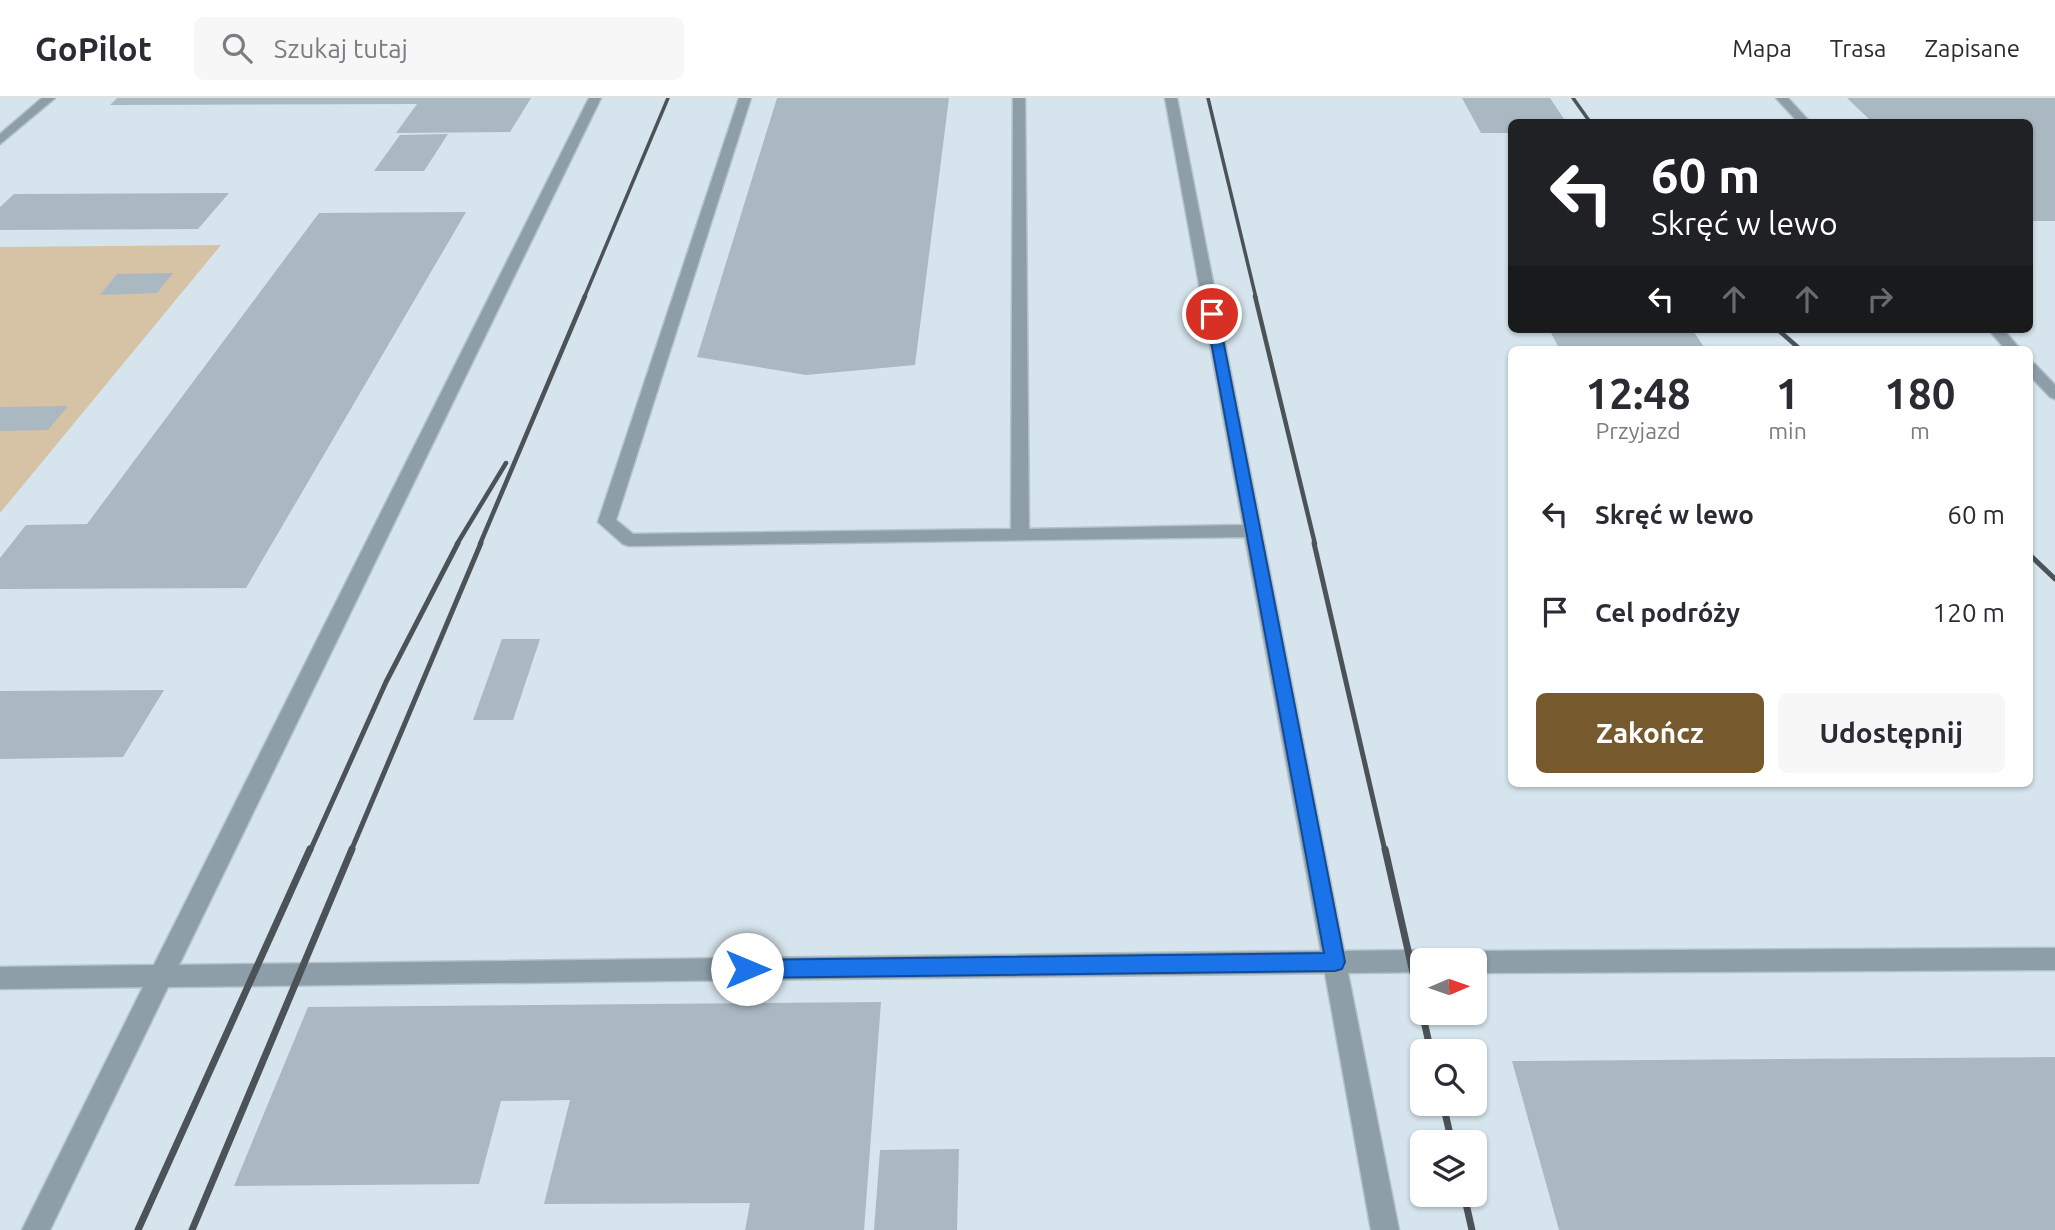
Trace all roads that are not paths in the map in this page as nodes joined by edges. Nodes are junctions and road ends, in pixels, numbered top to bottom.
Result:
1 (49, 98) edge
2 (595, 98) edge
3 (746, 98) edge
4 (1019, 98) edge
5 (1171, 98) edge
6 (1782, 98) edge
7 (1801, 119) edge
8 (0, 140) edge
9 (1999, 333) edge
10 (2010, 346) edge
11 (2033, 370) edge
12 (2055, 394) edge
13 (1253, 531) junction
14 (1020, 535) junction
15 (2055, 960) edge
16 (1410, 961) edge
17 (1488, 961) edge
18 (1335, 962) junction
19 (162, 975) junction
20 (0, 978) edge
21 (36, 1230) edge
22 (1385, 1230) edge

1 - 8 street
2 - 19 street
3 - 14 street
4 - 14 lane
5 - 13 street
6 - 7 street
9 - 10 street
11 - 12 street
13 - 14 lane
13 - 18 street
15 - 17 street
16 - 18 street
18 - 19 street
18 - 22 street
19 - 20 street
19 - 21 street

